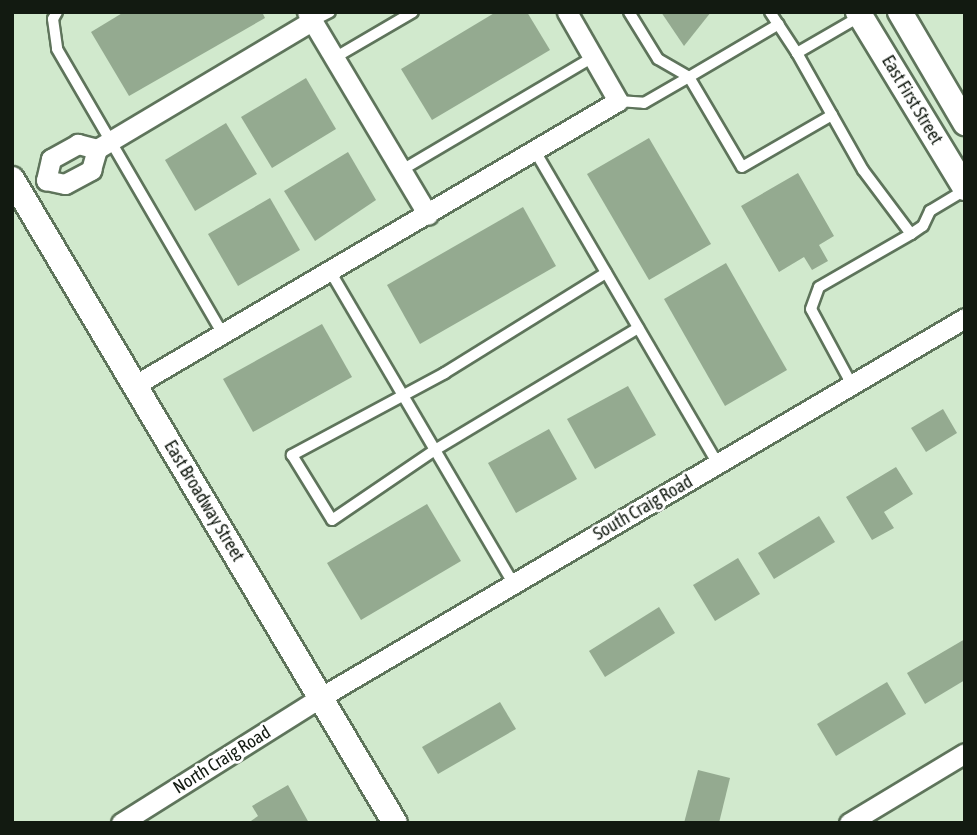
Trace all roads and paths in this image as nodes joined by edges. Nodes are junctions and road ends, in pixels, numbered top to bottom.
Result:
1 (57, 12) edge
2 (413, 12) edge
3 (567, 12) edge
4 (629, 12) edge
5 (770, 12) edge
6 (900, 12) edge
7 (862, 13) edge
8 (317, 15) edge
9 (779, 24) junction
10 (797, 52) junction
11 (336, 57) junction
12 (593, 57) junction
13 (689, 77) junction
14 (618, 101) junction
15 (832, 114) junction
16 (965, 123) edge
17 (103, 146) junction
18 (535, 152) junction
19 (402, 170) junction
20 (46, 180) junction
21 (17, 187) edge
22 (965, 189) edge
23 (428, 215) junction
24 (911, 234) junction
25 (330, 271) junction
26 (606, 273) junction
27 (965, 318) edge
28 (639, 328) junction
29 (223, 334) junction
30 (852, 385) junction
31 (135, 386) junction
32 (402, 395) junction
33 (435, 450) junction
34 (718, 464) junction
35 (514, 584) junction
36 (321, 697) junction
37 (965, 753) edge
38 (121, 823) edge
39 (395, 823) edge
40 (849, 823) edge

1 - 17 lane
2 - 11 lane
3 - 12 street
4 - 13 lane
5 - 9 lane
6 - 16 street, East First Street
7 - 10 lane
7 - 22 street, East First Street
8 - 11 street
8 - 17 street
9 - 10 lane
9 - 13 lane
10 - 15 lane
11 - 19 street
12 - 14 street
12 - 19 lane
13 - 14 lane
13 - 15 lane
14 - 18 street
15 - 24 lane
17 - 20 street
17 - 20 street
17 - 29 lane
18 - 23 street
18 - 26 lane
19 - 23 street
20 - 21 street
21 - 31 street, East Broadway Street
22 - 24 lane
23 - 25 street
24 - 30 lane
25 - 29 street
25 - 32 lane
26 - 28 lane
26 - 32 lane
27 - 30 street, South Craig Road
28 - 33 lane
28 - 34 lane
29 - 31 street
30 - 34 street, South Craig Road
31 - 36 street, East Broadway Street
32 - 33 lane
32 - 33 lane
33 - 35 lane
34 - 35 street, South Craig Road
35 - 36 street, South Craig Road
36 - 38 street, North Craig Road
36 - 39 street, East Broadway Street
37 - 40 street

